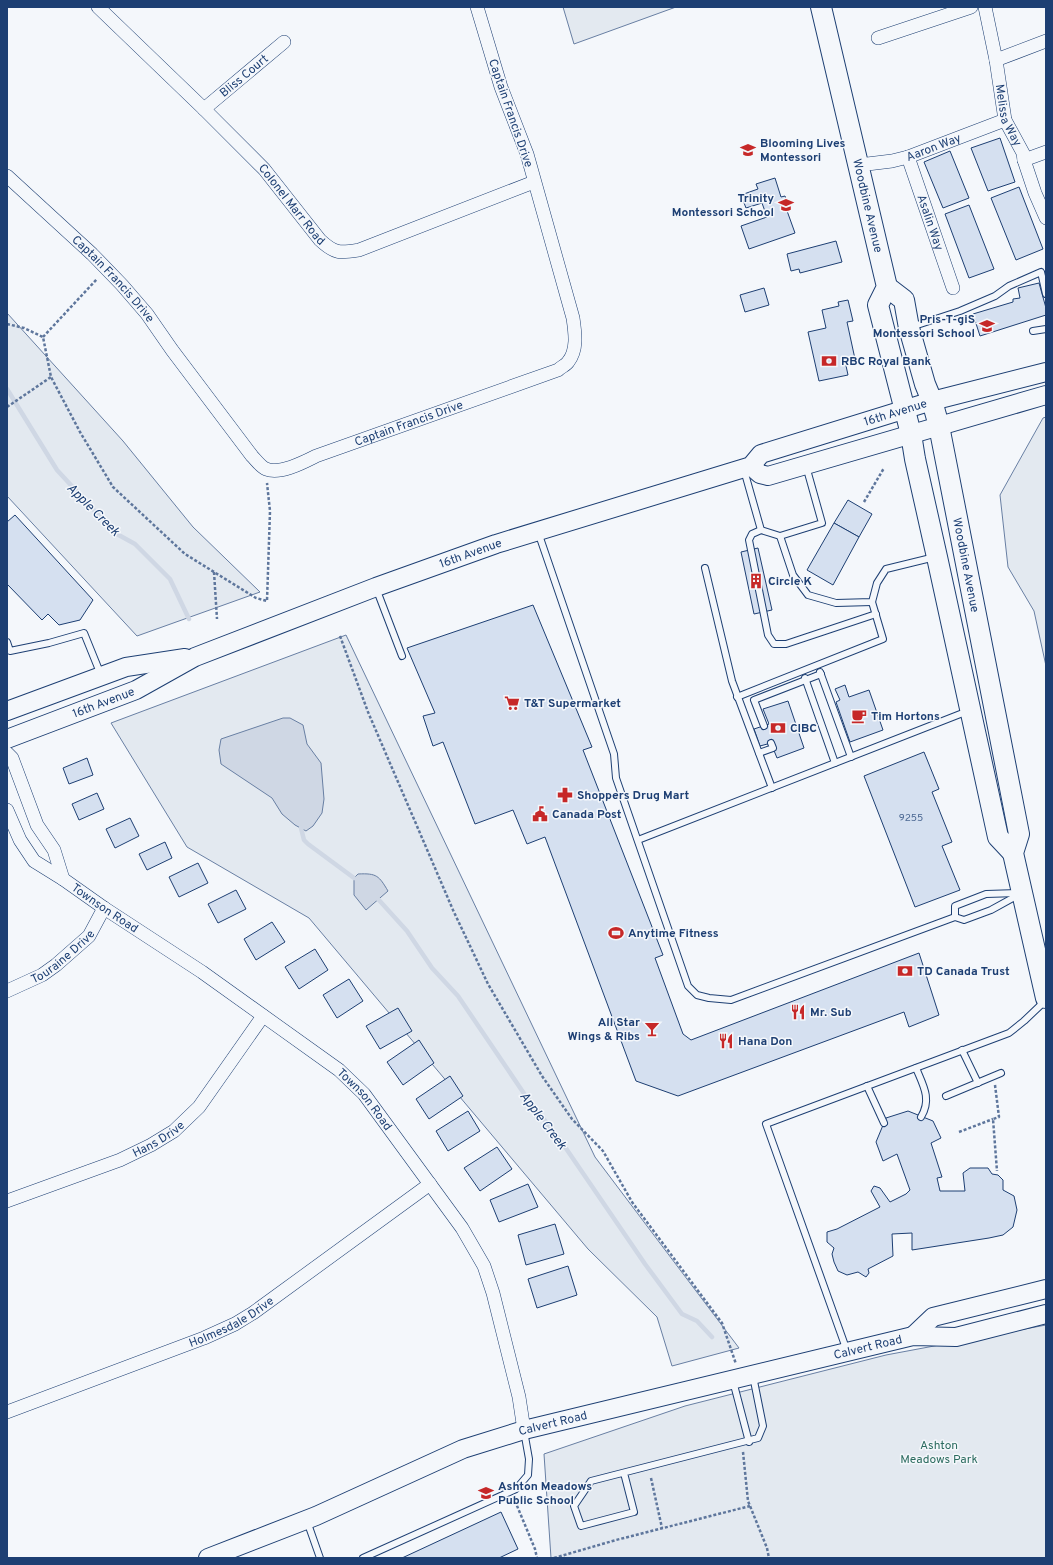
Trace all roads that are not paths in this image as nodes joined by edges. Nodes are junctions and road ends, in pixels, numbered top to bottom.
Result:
1 (98, 7) edge
2 (477, 7) edge
3 (821, 7) edge
4 (970, 7) edge
5 (985, 7) edge
6 (878, 38) dead end
7 (1046, 40) edge
8 (284, 42) dead end
9 (996, 60) junction
10 (204, 109) junction
11 (1005, 120) junction
12 (1046, 152) edge
13 (908, 157) junction
14 (1024, 160) junction
15 (859, 165) junction
16 (7, 176) edge
17 (534, 182) junction
18 (1042, 196) edge
19 (1046, 218) edge
20 (887, 287) junction
21 (953, 288) dead end
22 (1046, 294) edge
23 (909, 328) junction
24 (1046, 329) edge
25 (1033, 331) dead end
26 (1046, 372) edge
27 (1046, 395) edge
28 (932, 400) junction
29 (905, 410) junction
30 (939, 426) junction
31 (911, 434) junction
32 (806, 464) junction
33 (747, 467) junction
34 (761, 530) junction
35 (537, 531) junction
36 (780, 536) junction
37 (937, 557) junction
38 (706, 568) dead end
39 (376, 588) junction
40 (872, 602) junction
41 (876, 614) junction
42 (7, 642) edge
43 (402, 656) dead end
44 (195, 657) junction
45 (818, 665) junction
46 (802, 671) junction
47 (821, 674) junction
48 (101, 676) junction
49 (806, 680) junction
50 (738, 696) junction
51 (971, 710) junction
52 (7, 711) edge
53 (764, 726) dead end
54 (7, 738) edge
55 (771, 743) dead end
56 (7, 753) edge
57 (759, 753) junction
58 (851, 757) junction
59 (835, 763) junction
60 (772, 788) junction
61 (7, 810) edge
62 (638, 840) junction
63 (1013, 853) junction
64 (63, 879) junction
65 (1022, 892) junction
66 (104, 908) junction
67 (955, 917) junction
68 (7, 991) edge
69 (1046, 999) edge
70 (263, 1016) junction
71 (962, 1050) junction
72 (916, 1068) junction
73 (1001, 1073) dead end
74 (978, 1083) junction
75 (867, 1086) junction
76 (946, 1096) dead end
77 (921, 1117) dead end
78 (884, 1123) dead end
79 (430, 1184) junction
80 (7, 1201) edge
81 (1046, 1289) edge
82 (1046, 1314) edge
83 (913, 1336) junction
84 (847, 1352) junction
85 (742, 1377) junction
86 (7, 1412) edge
87 (524, 1430) junction
88 (749, 1442) junction
89 (624, 1473) junction
90 (307, 1520) junction
91 (208, 1558) edge
92 (320, 1558) edge
93 (364, 1558) edge

1 - 10 street, Colonel Marr Road
2 - 17 street, Captain Francis Drive
3 - 15 main road, Woodbine Avenue
4 - 6 street
5 - 9 street, Melissa Way
7 - 9 street
8 - 10 street, Bliss Court
9 - 11 street, Melissa Way
10 - 17 street, Colonel Marr Road
11 - 13 street, Aaron Way
11 - 14 street, Melissa Way
12 - 14 street
13 - 15 street, Aaron Way
13 - 21 street, Asalin Way
14 - 18 street, Melissa Way
15 - 20 main road, Woodbine Avenue
16 - 17 street, Captain Francis Drive
18 - 19 street, Melissa Way
20 - 23 main road, Woodbine Avenue
20 - 29 main road, Woodbine Avenue
22 - 23 lane
23 - 28 main road, Woodbine Avenue
24 - 25 lane
26 - 28 main road, 16th Avenue
27 - 30 main road, 16th Avenue
28 - 29 main road, 16th Avenue
28 - 30 main road, Woodbine Avenue
29 - 31 main road, Woodbine Avenue
29 - 33 main road, 16th Avenue
30 - 31 main road, 16th Avenue
30 - 63 main road, Woodbine Avenue
31 - 32 main road, 16th Avenue
31 - 37 main road, Woodbine Avenue
32 - 33 main road, 16th Avenue
32 - 36 lane
33 - 34 lane
33 - 35 main road, 16th Avenue
34 - 36 lane
34 - 41 lane
35 - 39 main road, 16th Avenue
35 - 62 lane
36 - 40 lane
37 - 40 lane
37 - 51 main road, Woodbine Avenue
38 - 50 lane
39 - 43 lane
39 - 44 main road, 16th Avenue
40 - 41 lane
41 - 45 lane
42 - 48 lane
44 - 48 main road, 16th Avenue
44 - 54 main road, 16th Avenue
45 - 46 lane
45 - 47 lane
46 - 49 lane
46 - 50 lane
47 - 49 lane
47 - 58 lane
48 - 52 main road, 16th Avenue
49 - 53 lane
49 - 59 lane
50 - 57 lane
51 - 58 lane
51 - 63 main road, Woodbine Avenue
55 - 57 lane
56 - 64 street, Townson Road
57 - 60 lane
58 - 59 lane
59 - 60 lane
60 - 62 lane
61 - 64 street, Townson Road
62 - 67 lane
63 - 65 main road
64 - 66 street, Townson Road
65 - 67 lane
65 - 67 lane
65 - 69 main road
66 - 68 street, Touraine Drive
66 - 70 street, Townson Road
69 - 71 lane
70 - 79 street, Townson Road
70 - 80 street, Hans Drive
71 - 72 lane
71 - 74 lane
72 - 75 lane
72 - 77 lane
73 - 74 lane
74 - 76 lane
75 - 78 lane
75 - 84 lane
79 - 86 street, Holmesdale Drive
79 - 87 street, Townson Road
81 - 83 main road, Calvert Road
82 - 83 main road, Calvert Road
83 - 84 main road, Calvert Road
84 - 85 main road, Calvert Road
85 - 87 main road, Calvert Road
85 - 88 lane
85 - 88 lane
87 - 90 main road, Calvert Road
87 - 93 lane
88 - 89 lane
89 - 89 lane
90 - 91 main road, Calvert Road
90 - 92 lane

